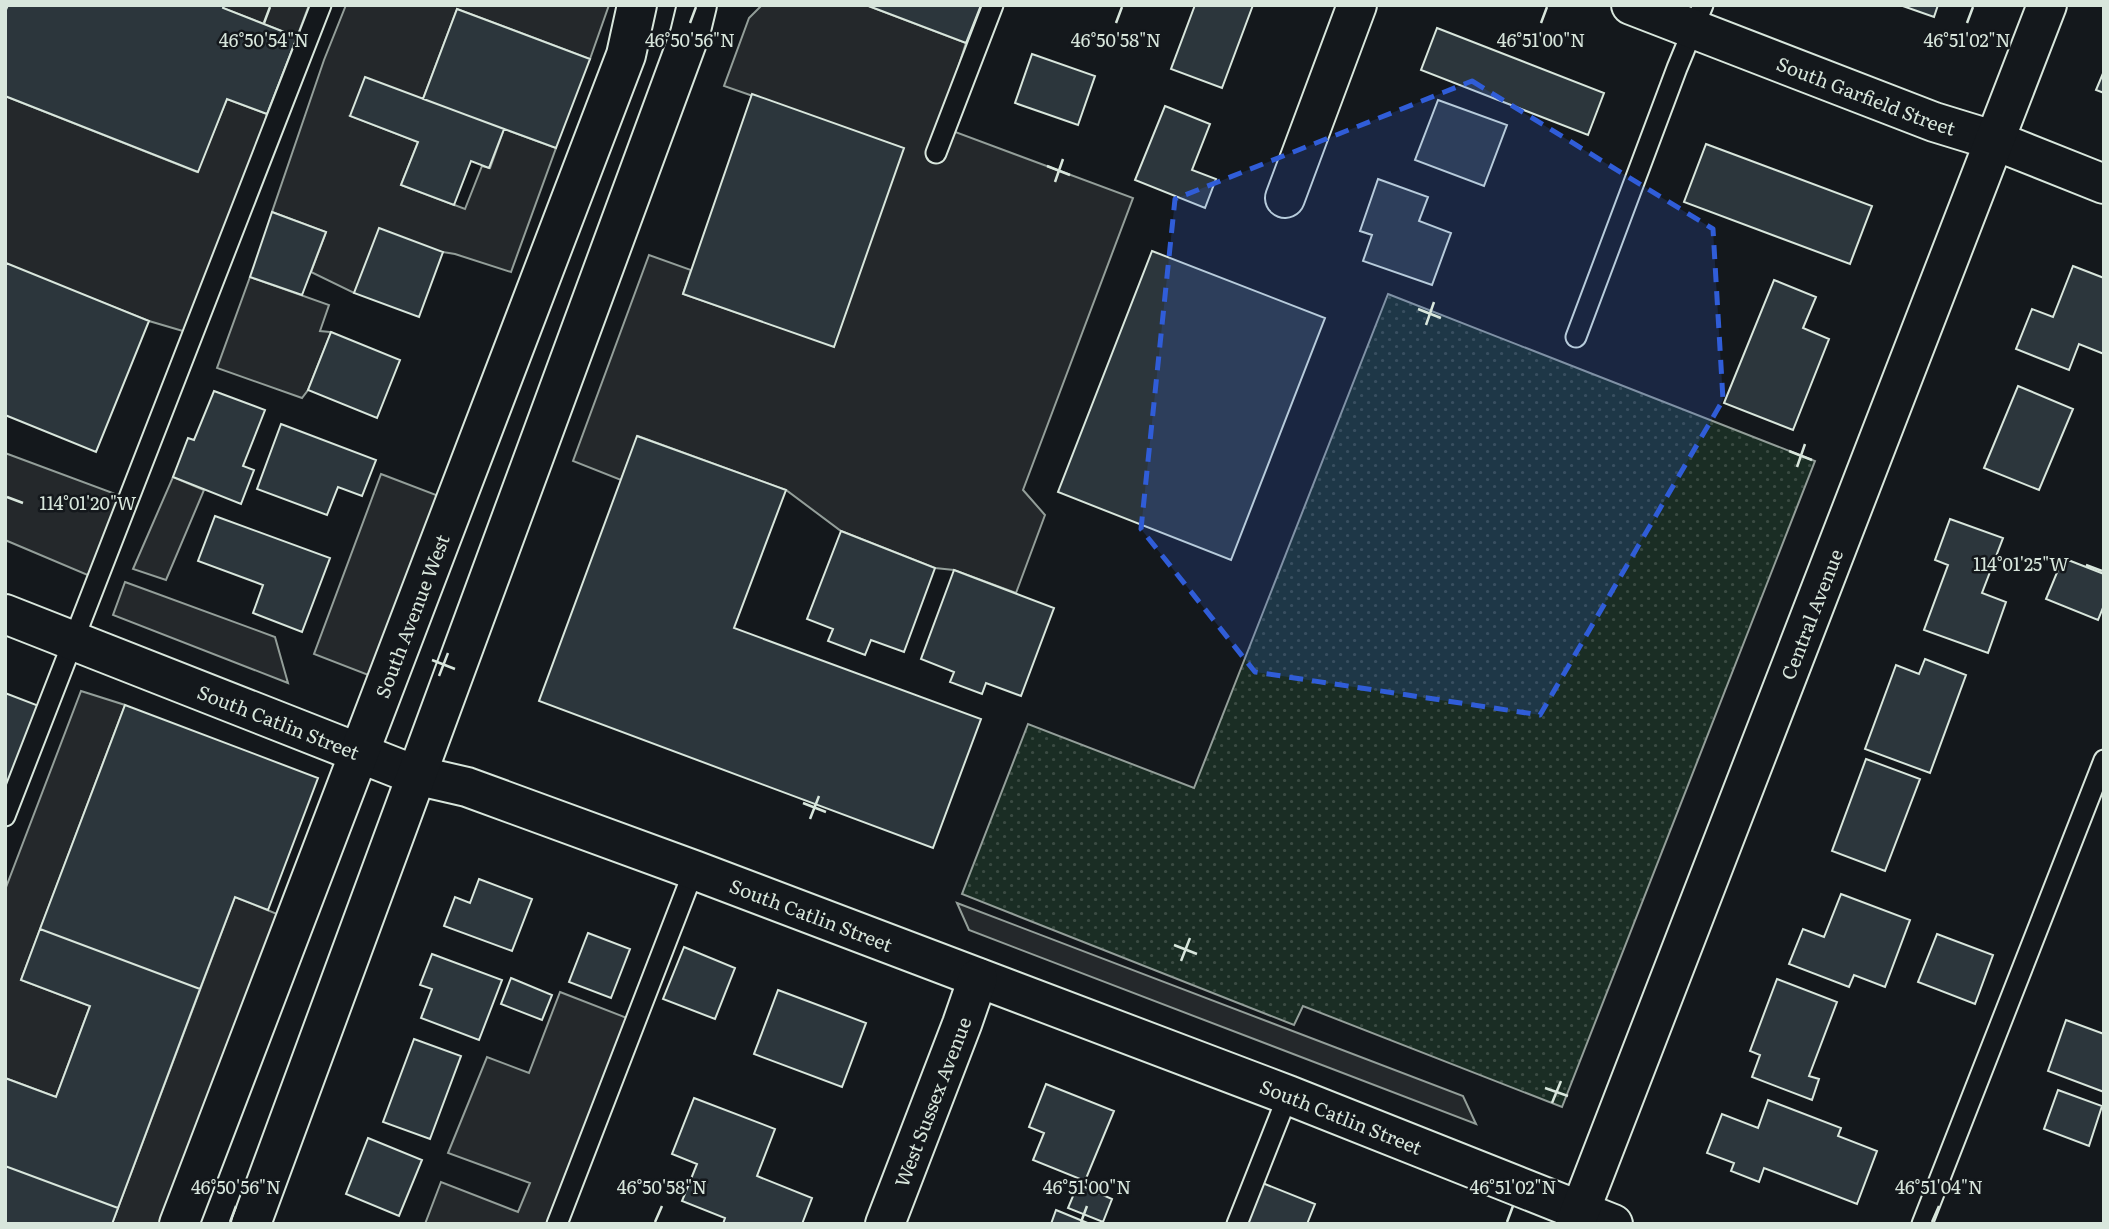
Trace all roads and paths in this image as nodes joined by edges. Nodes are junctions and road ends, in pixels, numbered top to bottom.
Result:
1 (321, 5) edge
2 (637, 5) edge
3 (697, 5) edge
4 (993, 5) edge
5 (1357, 5) edge
6 (1631, 5) edge
7 (2048, 5) edge
8 (1698, 18) edge
9 (1996, 141) junction
10 (936, 153) dead end
11 (2104, 184) edge
12 (1285, 198) dead end
13 (1576, 337) dead end
14 (5, 614) edge
15 (74, 641) junction
16 (358, 753) junction
17 (2104, 760) edge
18 (415, 775) junction
19 (5, 816) edge
20 (694, 870) junction
21 (978, 978) junction
22 (1289, 1095) junction
23 (1589, 1219) edge
24 (179, 1224) edge
25 (251, 1224) edge
26 (557, 1224) edge
27 (885, 1224) edge
28 (1237, 1224) edge
29 (1922, 1224) edge

1 - 15 lane
2 - 16 street, South Avenue West
3 - 18 street
4 - 10 lane
5 - 12 street
6 - 8 street, South Garfield Street
7 - 9 street, Central Avenue
8 - 9 street, South Garfield Street
8 - 13 lane
9 - 11 street, South Garfield Street
9 - 23 street, Central Avenue
14 - 15 street, South Catlin Street
15 - 16 street, South Catlin Street
15 - 19 lane
16 - 18 street, South Catlin Street
16 - 24 street, South Avenue West
17 - 29 lane
18 - 20 street, South Catlin Street
18 - 25 street
20 - 21 street, South Catlin Street
20 - 26 lane
21 - 22 street, South Catlin Street
21 - 27 street, West Sussex Avenue
22 - 23 street, South Catlin Street
22 - 28 lane

